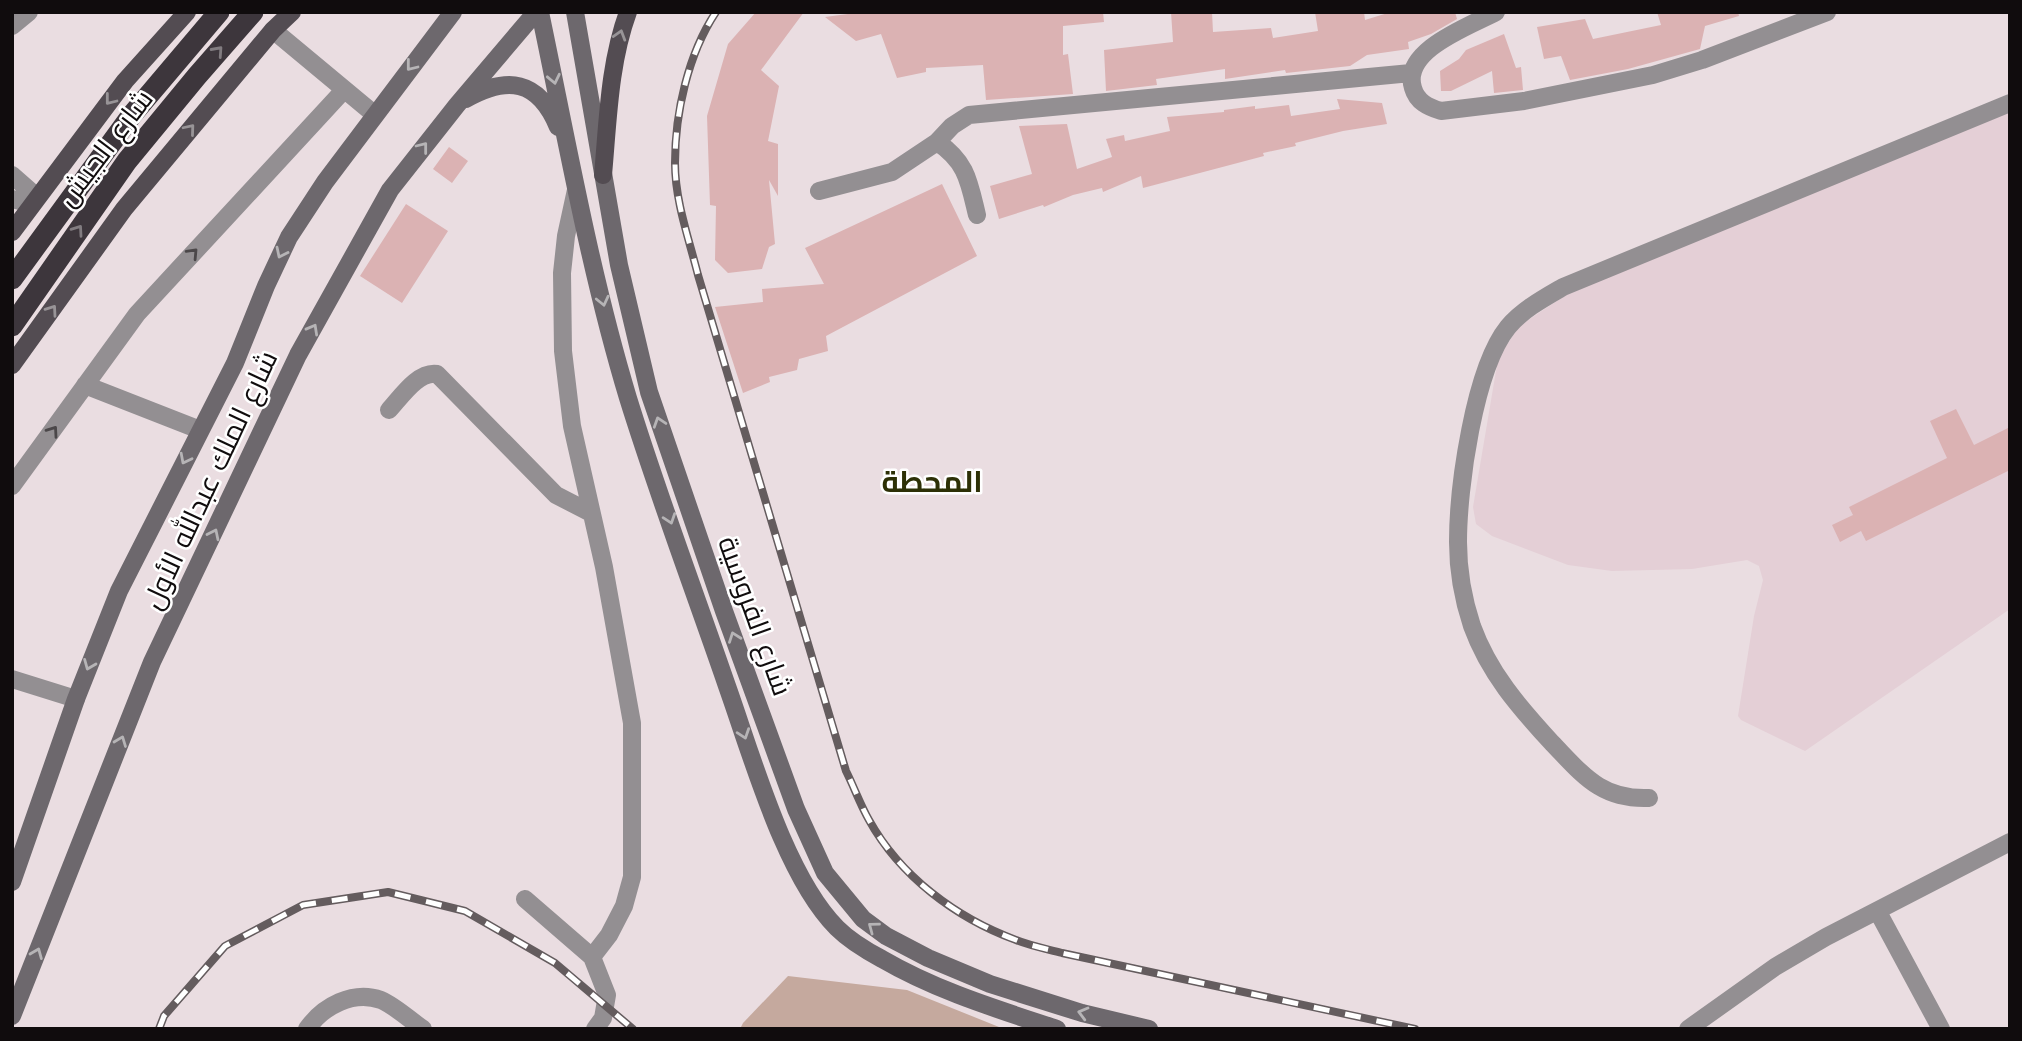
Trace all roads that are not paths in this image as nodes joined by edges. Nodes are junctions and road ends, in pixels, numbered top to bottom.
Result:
1 (29, 12) edge
2 (187, 12) edge
3 (219, 12) edge
4 (253, 12) edge
5 (292, 12) edge
6 (453, 12) edge
7 (538, 12) edge
8 (575, 12) edge
9 (628, 12) edge
10 (1496, 12) edge
11 (1827, 12) edge
12 (12, 26) edge
13 (273, 30) junction
14 (1412, 73) junction
15 (344, 90) junction
16 (2010, 103) edge
17 (457, 104) junction
18 (374, 114) junction
19 (937, 142) junction
20 (570, 156) junction
21 (12, 175) edge
22 (603, 176) junction
23 (576, 190) junction
24 (819, 191) dead end
25 (12, 199) edge
26 (34, 200) junction
27 (976, 215) dead end
28 (12, 232) edge
29 (14, 276) edge
30 (12, 326) edge
31 (12, 365) edge
32 (85, 384) junction
33 (389, 410) dead end
34 (200, 430) junction
35 (12, 486) edge
36 (591, 513) junction
37 (12, 679) edge
38 (76, 699) junction
39 (1649, 798) dead end
40 (2010, 842) edge
41 (12, 882) edge
42 (526, 899) dead end
43 (1878, 912) junction
44 (592, 957) junction
45 (12, 1016) edge
46 (307, 1029) edge
47 (423, 1029) edge
48 (595, 1029) edge
49 (1057, 1029) edge
50 (1149, 1029) edge
51 (1688, 1029) edge
52 (1941, 1029) edge

1 - 12 street
2 -> 26 main road
3 - 29 highway, شارع الجيش
30 -> 4 highway, شارع الجيش
5 - 13 main road
6 -> 18 main road, شارع الملك عبدالله الأول
7 - 17 main road, شارع الملك عبدالله الأول
7 -> 20 main road, شارع الفروسية
8 - 22 main road, شارع الفروسية
22 -> 9 main road
10 - 14 street
11 - 14 street
13 - 15 street
31 -> 13 main road
14 - 19 street
15 - 18 street
32 -> 15 street
16 - 39 street
17 - 20 main road
45 -> 17 main road, شارع الملك عبدالله الأول
18 -> 34 main road, شارع الملك عبدالله الأول
19 - 24 street
19 - 27 street
20 - 23 main road, شارع الفروسية
21 - 26 street
50 -> 22 main road, شارع الفروسية
23 - 36 street
23 -> 49 main road, شارع الفروسية
25 - 26 street
26 - 28 main road
32 - 34 street
35 -> 32 street
33 - 36 street
34 -> 38 main road, شارع الملك عبدالله الأول
36 - 44 street
37 - 38 street
38 - 41 main road, شارع الملك عبدالله الأول
40 - 43 street
42 - 44 street
43 - 51 street
43 - 52 street
44 - 48 street
46 - 47 street

